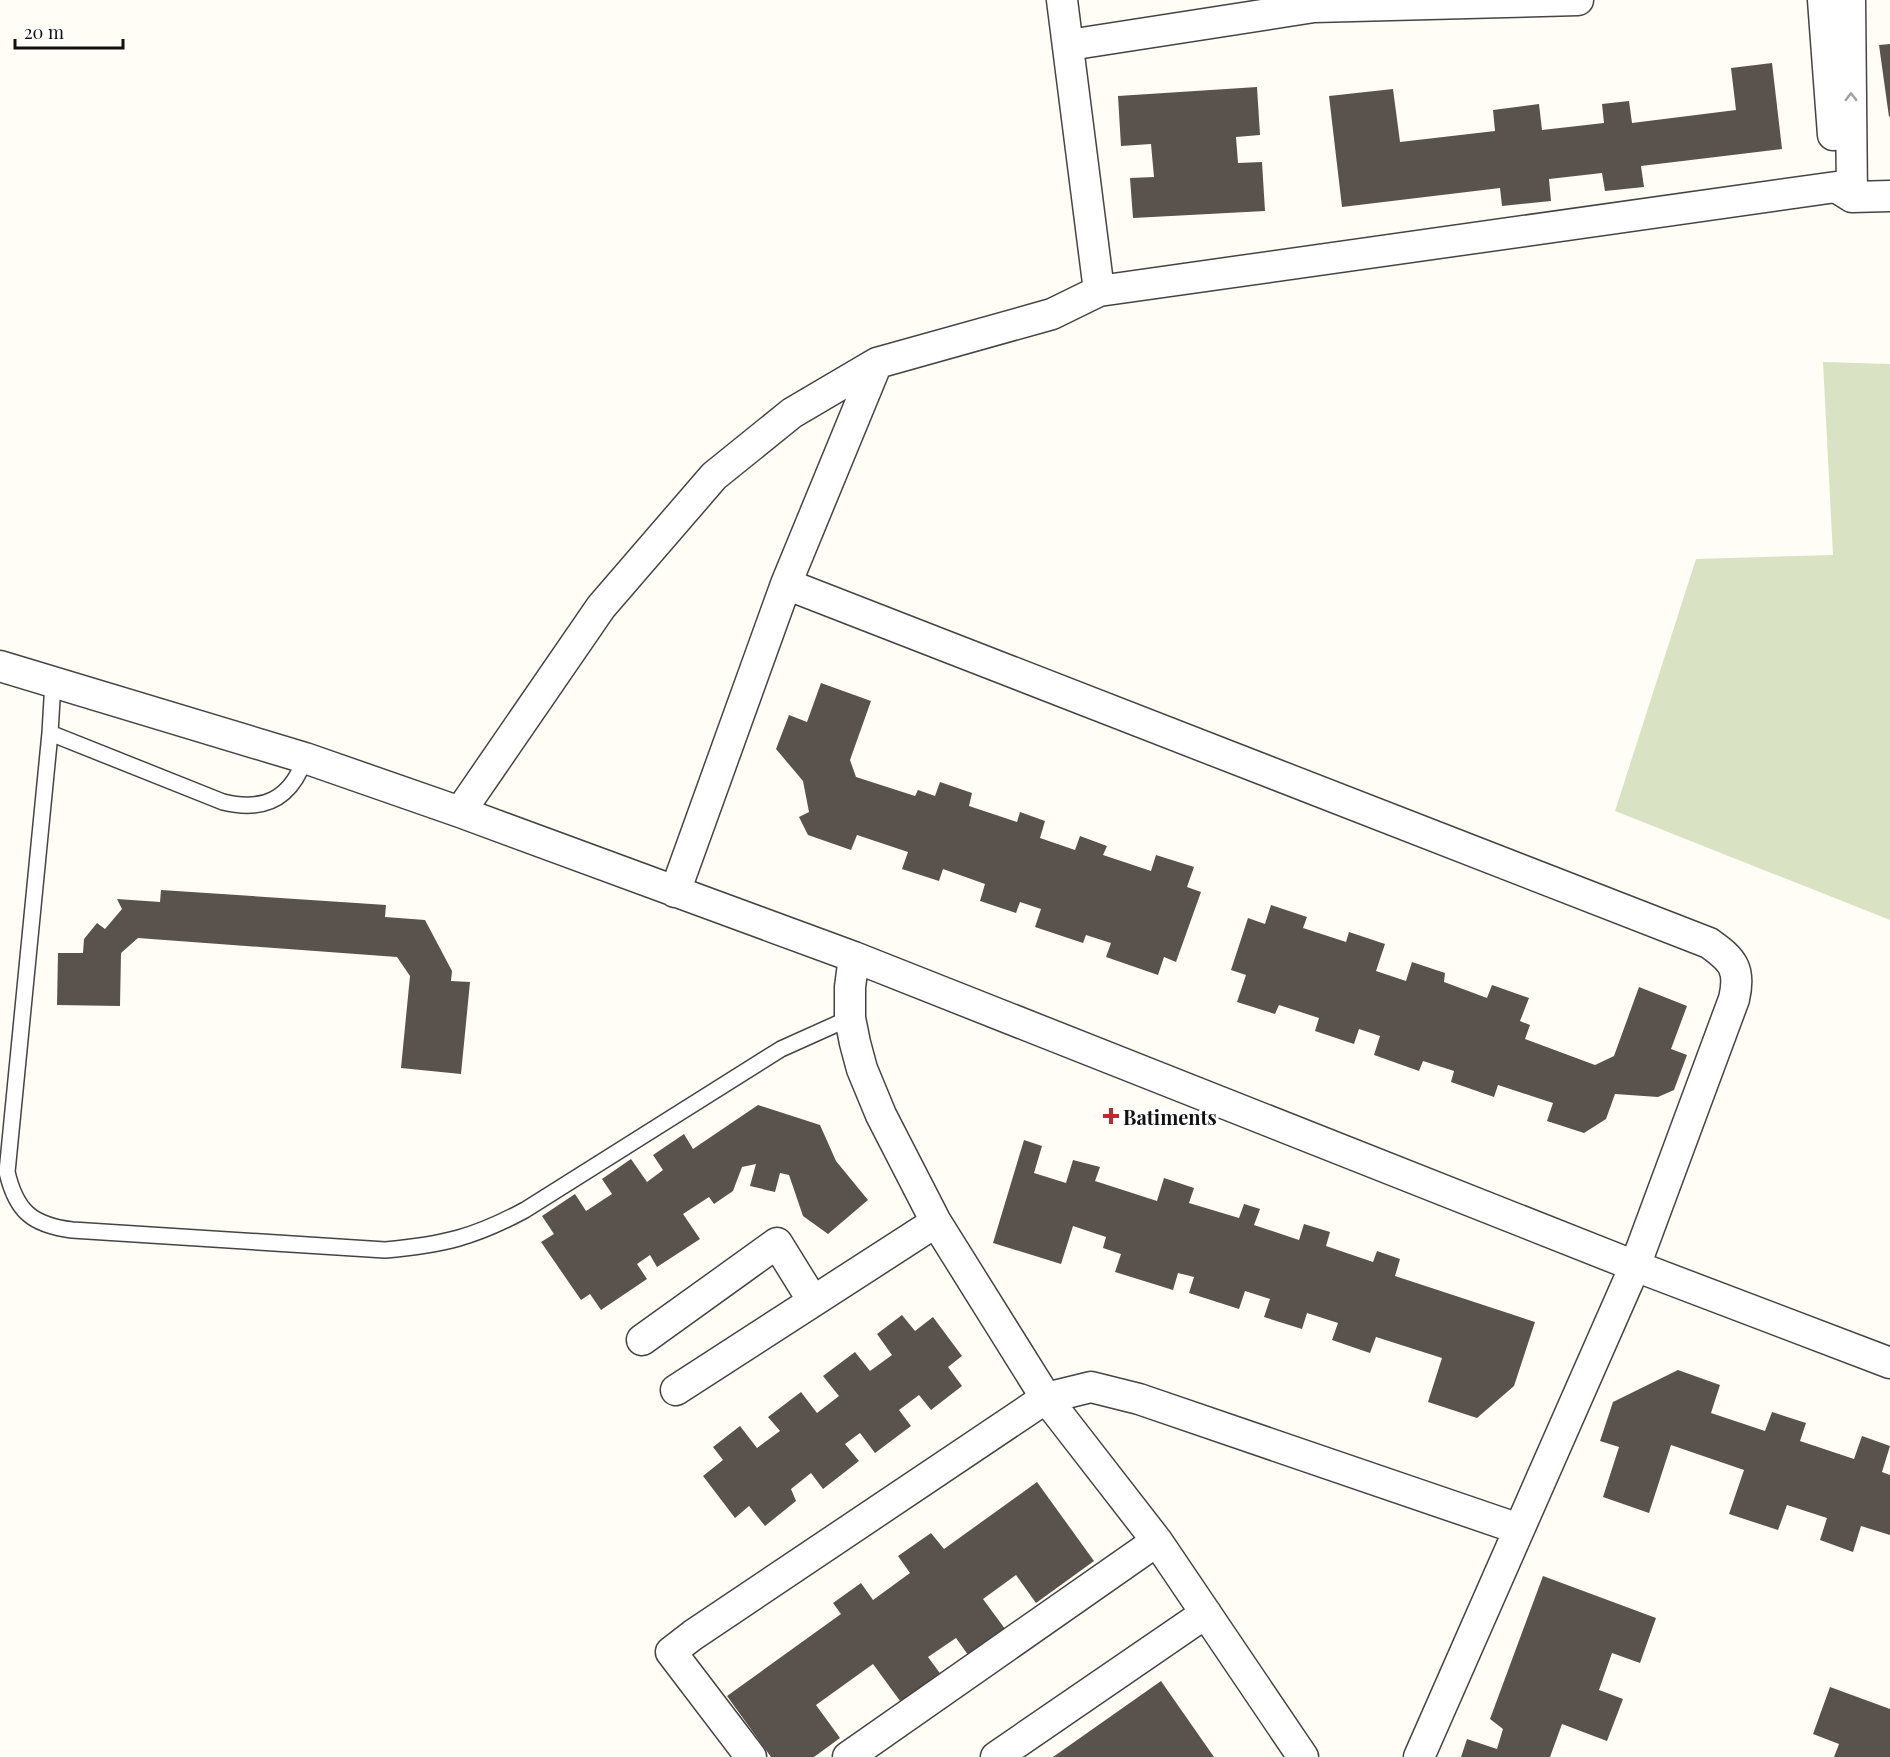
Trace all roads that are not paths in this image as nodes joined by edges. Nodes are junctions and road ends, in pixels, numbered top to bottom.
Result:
1 (1062, 0) edge
2 (1578, 0) edge
3 (1824, 0) edge
4 (1850, 0) edge
5 (1315, 4) edge
6 (1069, 45) junction
7 (1844, 192) junction
8 (1890, 196) edge
9 (1099, 291) junction
10 (877, 363) junction
11 (786, 584) junction
12 (0, 666) edge
13 (53, 682) junction
14 (50, 733) junction
15 (305, 758) junction
16 (460, 812) junction
17 (675, 892) junction
18 (854, 957) junction
19 (850, 1018) junction
20 (936, 1222) junction
21 (1635, 1266) junction
22 (813, 1301) junction
23 (642, 1340) dead end
24 (1890, 1362) edge
25 (676, 1390) dead end
26 (1046, 1398) junction
27 (1519, 1529) junction
28 (1157, 1541) junction
29 (1206, 1612) junction
30 (751, 1757) edge
31 (848, 1757) edge
32 (996, 1757) edge
33 (1303, 1757) edge
34 (1419, 1757) edge

1 - 6 street
2 - 5 street
3 - 7 street
7 -> 4 street
5 - 6 street
6 - 9 street
7 - 8 street
7 - 9 street
9 - 10 street
10 - 11 street
10 - 16 street
11 - 17 street
11 - 21 street
12 - 13 street
13 - 14 lane
13 - 15 street
14 - 15 lane
14 - 19 lane
15 - 16 street
16 - 17 street
17 - 18 street
18 - 19 street
18 - 21 street
19 - 20 street
20 - 22 street
20 - 26 street
21 - 24 street
21 - 27 street
22 - 23 street
22 - 25 street
26 - 27 street
26 - 28 street
26 - 30 street
27 - 34 street
28 - 29 street
28 - 31 street
29 - 32 street
29 - 33 street

